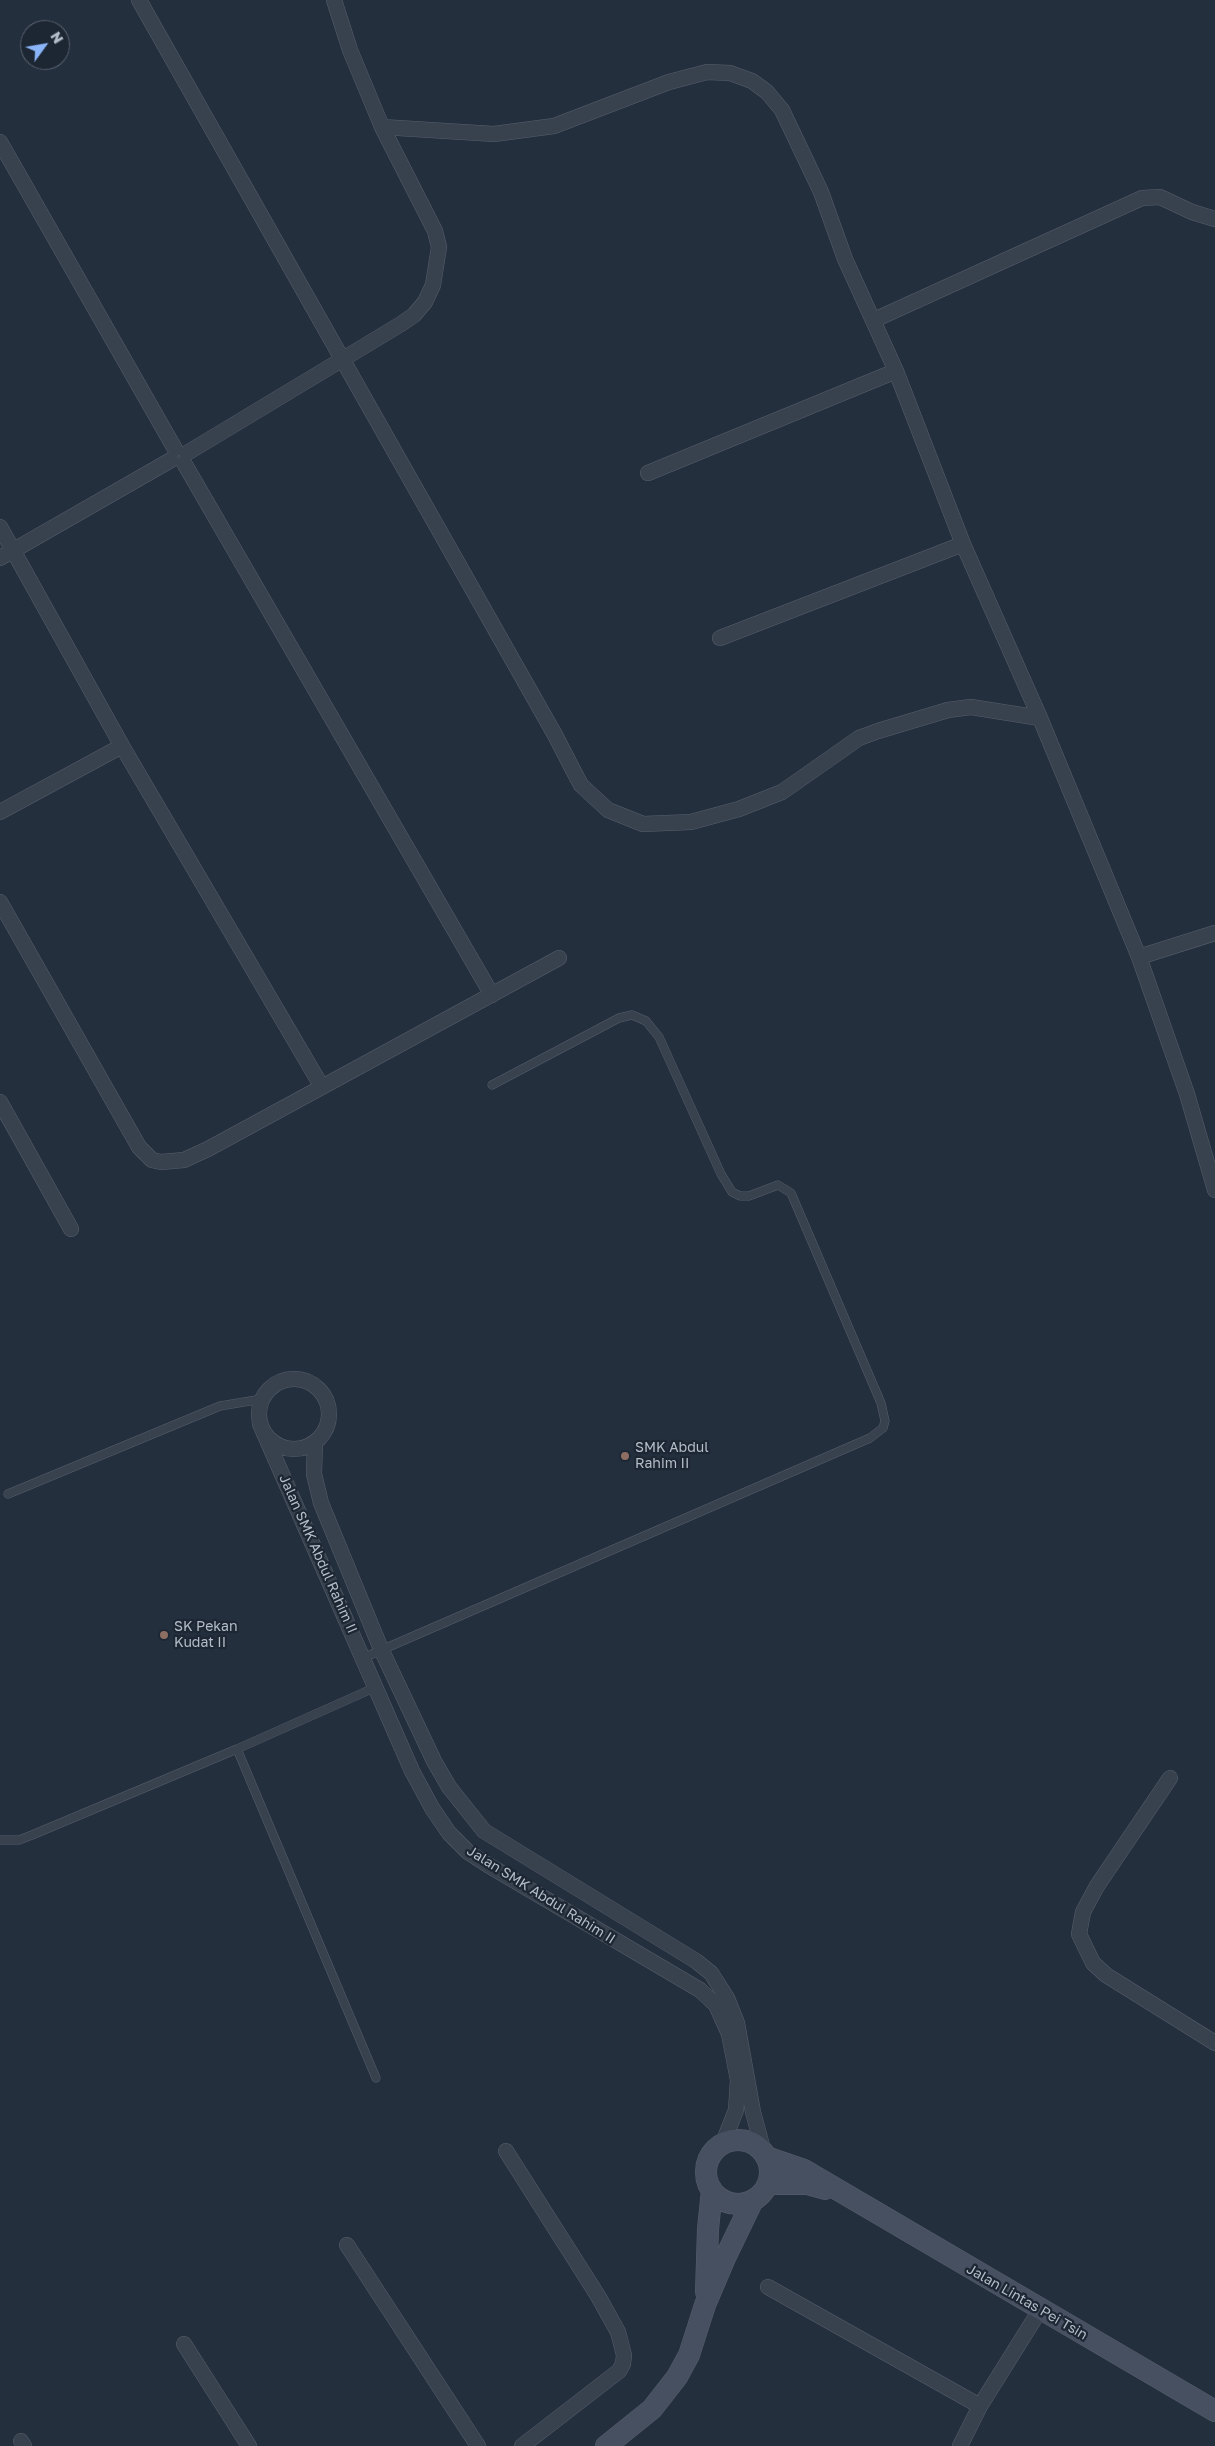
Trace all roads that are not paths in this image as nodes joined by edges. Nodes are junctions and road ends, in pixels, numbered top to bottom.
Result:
1 (139, 0) edge
2 (334, 0) edge
3 (382, 127) junction
4 (0, 142) edge
5 (1215, 219) edge
6 (874, 320) junction
7 (342, 359) junction
8 (896, 371) junction
9 (179, 456) junction
10 (648, 473) dead end
11 (0, 527) edge
12 (963, 544) junction
13 (7, 554) edge
14 (720, 638) dead end
15 (1040, 718) junction
16 (122, 746) junction
17 (0, 812) edge
18 (0, 902) edge
19 (1215, 933) edge
20 (1139, 957) junction
21 (559, 958) dead end
22 (492, 995) junction
23 (492, 1086) dead end
24 (322, 1087) junction
25 (0, 1102) edge
26 (1215, 1190) edge
27 (71, 1229) dead end
28 (262, 1399) junction
29 (260, 1424) junction
30 (315, 1442) junction
31 (8, 1494) dead end
32 (381, 1650) junction
33 (363, 1658) junction
34 (376, 1687) junction
35 (237, 1749) junction
36 (1170, 1778) dead end
37 (0, 1840) edge
38 (1215, 2043) edge
39 (376, 2078) dead end
40 (723, 2143) junction
41 (506, 2151) dead end
42 (765, 2155) junction
43 (768, 2184) junction
44 (712, 2190) junction
45 (840, 2193) junction
46 (753, 2200) junction
47 (347, 2245) dead end
48 (768, 2287) dead end
49 (705, 2305) junction
50 (1040, 2310) junction
51 (184, 2344) dead end
52 (980, 2406) junction
53 (1215, 2411) edge
54 (249, 2446) edge
55 (478, 2446) edge
56 (522, 2446) edge
57 (606, 2446) edge
58 (960, 2446) edge

1 - 7 street
2 - 3 street
3 - 6 street
3 - 7 street
4 - 9 street
5 - 6 street
6 - 8 street
7 - 9 street
7 - 15 street
8 - 10 street
8 - 12 street
9 - 13 street
9 - 22 street
11 - 13 street
12 - 14 street
12 - 15 street
13 - 16 street
15 - 20 street
16 - 17 street
16 - 24 street
18 - 24 street
19 - 20 street
20 - 26 street
21 - 22 street
22 - 24 street
23 - 32 lane
25 - 27 street
28 - 29 street
28 - 30 street
28 - 31 lane
29 - 30 street
29 - 33 street, Jalan SMK Abdul Rahim II
30 - 32 street, Jalan SMK Abdul Rahim II
32 - 33 lane
32 - 42 street, Jalan SMK Abdul Rahim II
33 - 34 street, Jalan SMK Abdul Rahim II
34 - 35 lane
34 - 40 street, Jalan SMK Abdul Rahim II
35 - 37 lane
35 - 39 lane
36 - 38 street
40 - 42 street
40 - 44 street
41 - 56 street
42 - 43 street
42 - 45 street, Jalan Lintas Pei Tsin
43 - 45 street, Jalan Lintas Pei Tsin
43 - 46 street
44 - 46 street
44 - 49 street
45 - 50 street, Jalan Lintas Pei Tsin
46 - 49 street
47 - 55 street
48 - 52 street
49 - 57 street
50 - 52 street
50 - 53 street, Jalan Lintas Pei Tsin
51 - 54 street
52 - 58 street

